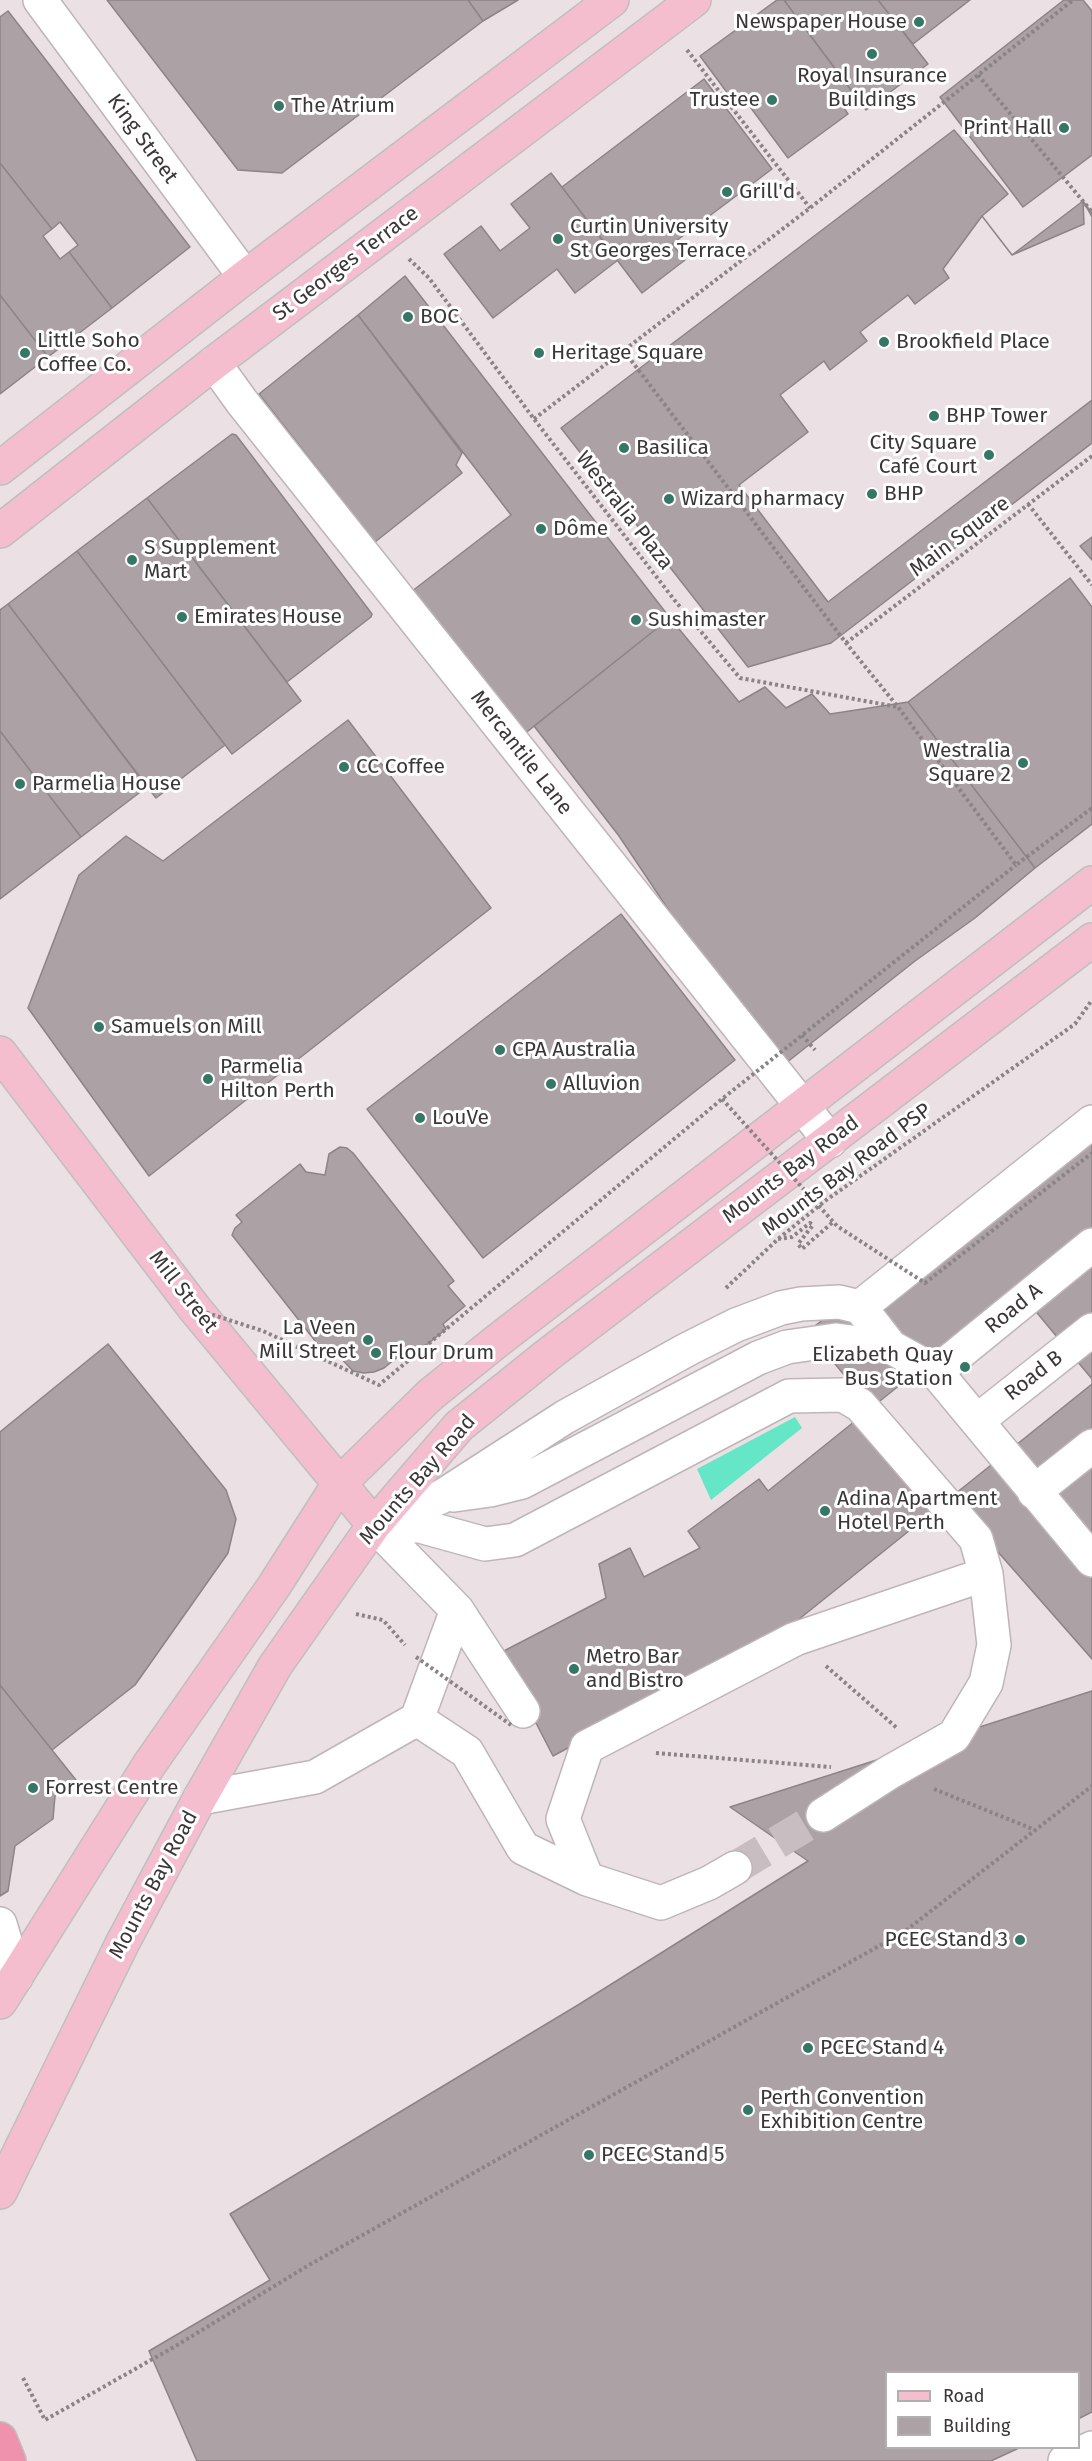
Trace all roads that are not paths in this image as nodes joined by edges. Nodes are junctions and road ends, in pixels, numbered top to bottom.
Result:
1 (40, 0) edge
2 (612, 0) edge
3 (694, 0) edge
4 (245, 278) junction
5 (214, 363) junction
6 (0, 468) edge
7 (0, 531) edge
8 (1092, 883) edge
9 (1092, 940) edge
10 (0, 1053) edge
11 (801, 1105) junction
12 (1092, 1122) edge
13 (830, 1141) junction
14 (1092, 1245) edge
15 (860, 1307) junction
16 (1092, 1330) edge
17 (891, 1347) junction
18 (936, 1372) junction
19 (977, 1421) junction
20 (1092, 1446) edge
21 (339, 1484) junction
22 (1034, 1492) junction
23 (441, 1497) junction
24 (374, 1525) junction
25 (1092, 1558) edge
26 (986, 1574) junction
27 (457, 1610) junction
28 (417, 1719) junction
29 (517, 1722) road end
30 (200, 1798) junction
31 (823, 1815) tunnel mouth
32 (735, 1868) tunnel mouth
33 (587, 1879) junction
34 (0, 1924) edge
35 (8, 1989) edge
36 (0, 2192) edge
37 (0, 2439) edge
38 (1092, 2448) edge
39 (9, 2461) edge
40 (1065, 2461) edge

1 - 4 street, King Street
2 - 4 main road
3 - 5 main road, St Georges Terrace
4 - 6 main road
5 - 7 main road, St Georges Terrace
5 - 11 street, Mercantile Lane
8 - 11 main road, Mounts Bay Road
9 - 13 main road, Mounts Bay Road
10 - 21 main road, Mill Street
11 - 13 street, Mercantile Lane
11 - 21 main road, Mounts Bay Road
12 - 15 street
13 - 24 main road, Mounts Bay Road
14 - 18 street, Road A
15 - 17 street
15 - 23 street
16 - 19 street, Road B
17 - 18 street
17 - 23 street
18 - 19 street
19 - 22 street
20 - 22 street
21 - 24 main road, Mill Street
21 - 35 main road, Mounts Bay Road
22 - 25 street
23 - 24 street
24 - 26 street
24 - 27 street
24 - 30 main road, Mounts Bay Road
26 - 31 street
26 - 33 street
27 - 28 street
27 - 29 street
28 - 30 street
28 - 33 street
30 - 36 main road, Mounts Bay Road
32 - 33 street
34 - 35 street
37 - 39 highway
38 - 40 street

